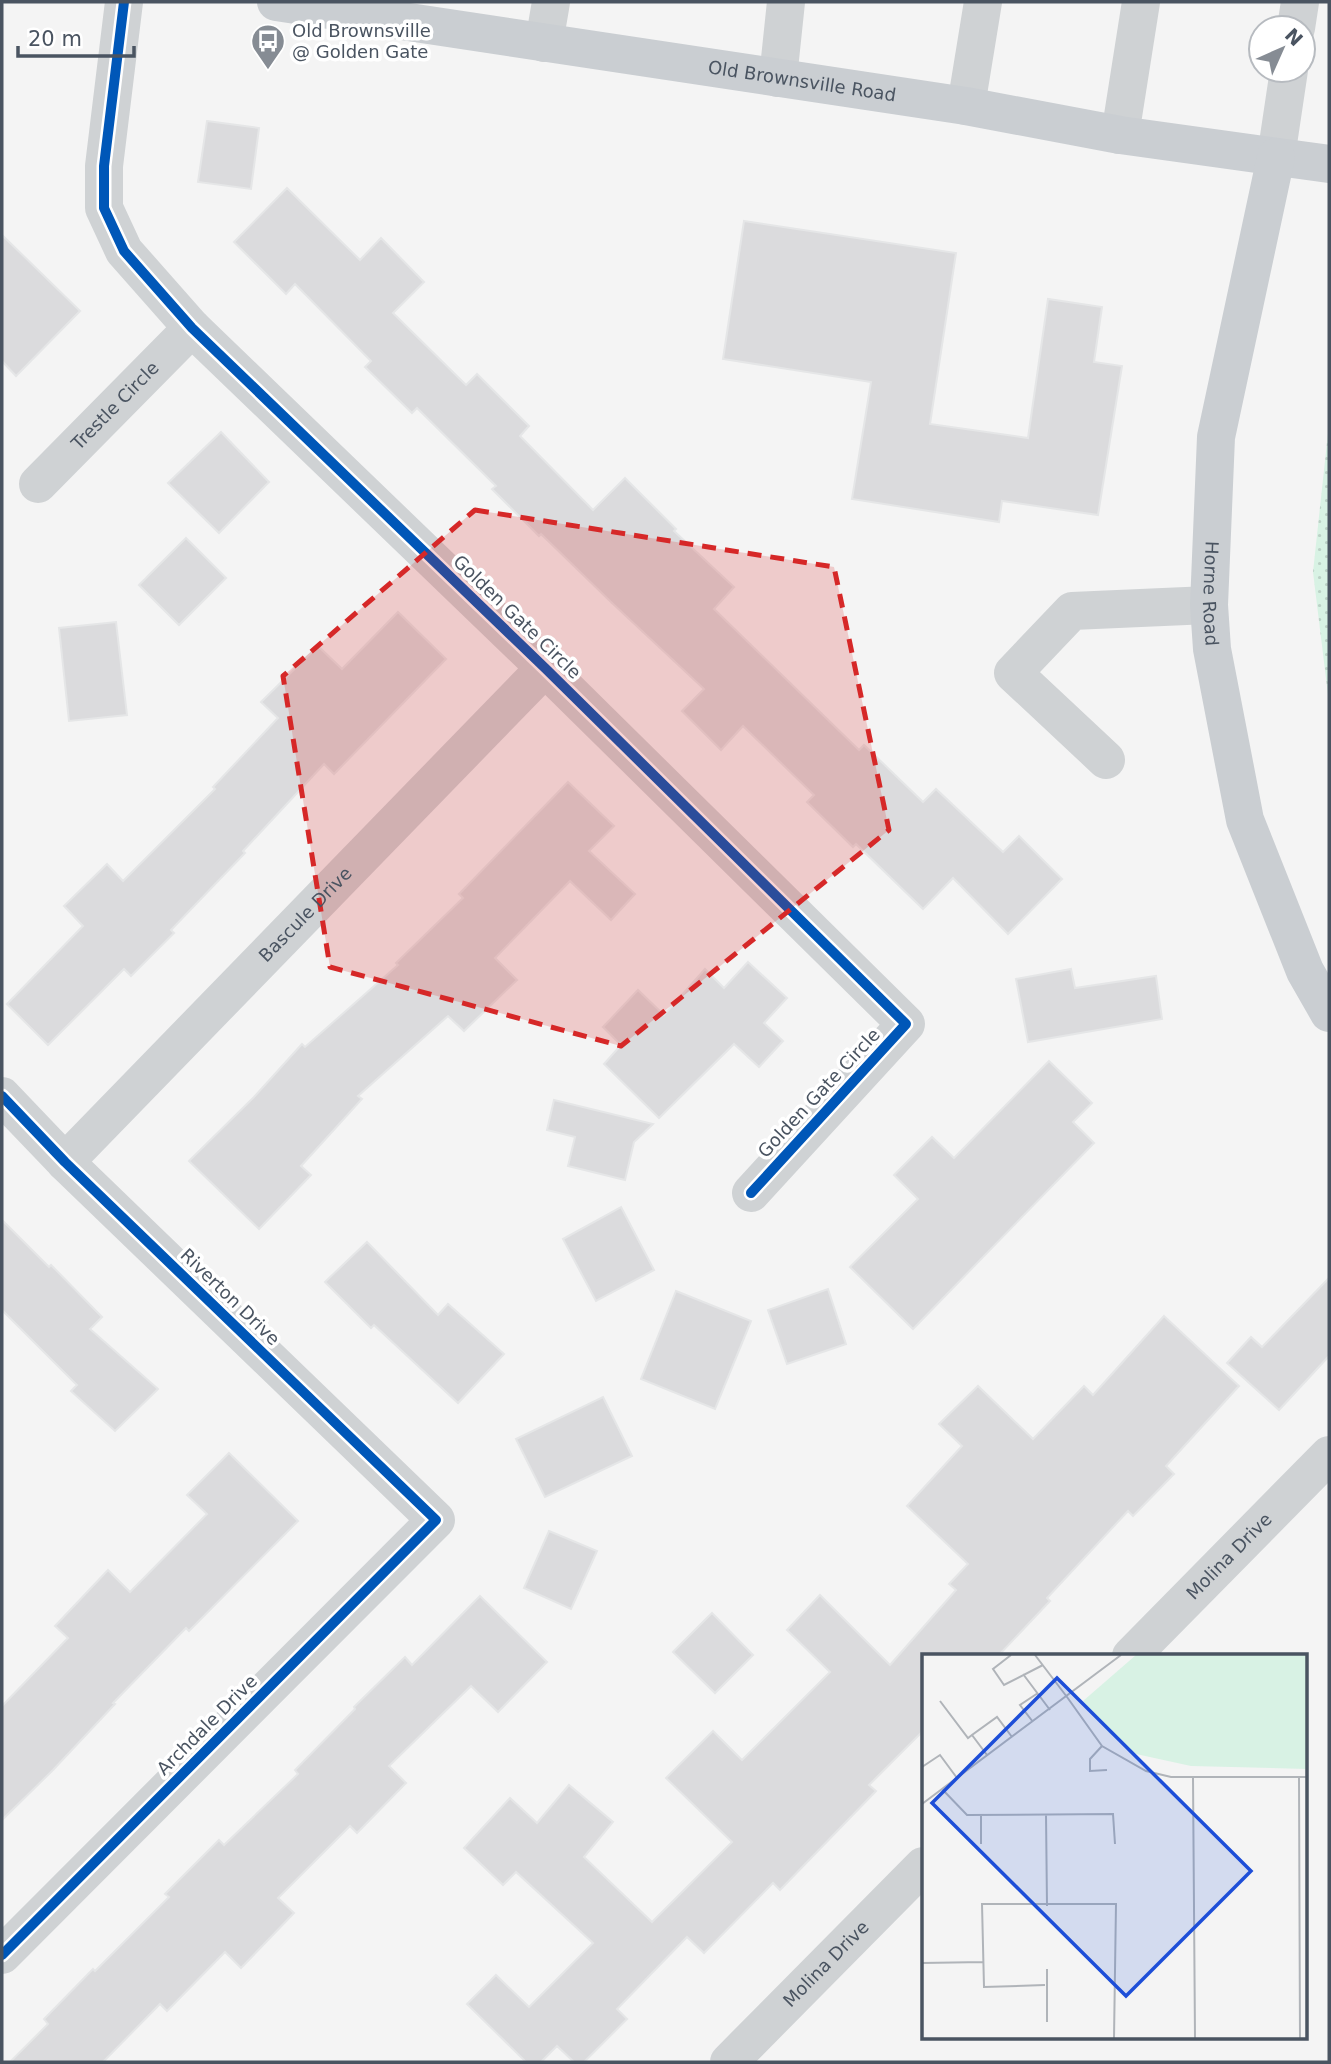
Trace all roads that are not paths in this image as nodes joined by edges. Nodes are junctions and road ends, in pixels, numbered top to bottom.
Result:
1 (124, 2) edge
2 (276, 2) edge
3 (551, 2) edge
4 (786, 2) edge
5 (984, 2) edge
6 (1141, 2) edge
7 (544, 43) junction
8 (778, 78) junction
9 (1287, 84) edge
10 (967, 106) junction
11 (1120, 135) junction
12 (1276, 157) junction
13 (1329, 164) edge
14 (192, 328) junction
15 (38, 484) dead end
16 (1209, 605) junction
17 (545, 668) junction
18 (1106, 760) dead end
19 (1329, 1013) edge
20 (2, 1096) edge
21 (65, 1163) junction
22 (751, 1193) dead end
23 (1329, 1455) edge
24 (436, 1521) joint
25 (1132, 1654) edge
26 (922, 1867) edge
27 (2, 1955) edge
28 (729, 2062) edge

1 - 14 street, Golden Gate Circle
2 - 7 main road, Old Brownsville Road
3 - 7 street
4 - 8 street
5 - 10 street
6 - 11 street
7 - 8 main road, Old Brownsville Road
8 - 10 main road, Old Brownsville Road
9 - 12 street
10 - 11 main road, Old Brownsville Road
11 - 12 main road, Old Brownsville Road
12 - 13 main road, Old Brownsville Road
12 - 16 main road, Horne Road
14 - 15 street, Trestle Circle
14 - 17 street, Golden Gate Circle
16 - 18 street
16 - 19 main road, Horne Road
17 - 21 street, Bascule Drive
17 - 22 street, Golden Gate Circle
20 - 21 street, Riverton Drive
21 - 24 street, Riverton Drive
23 - 25 street, Molina Drive
24 - 27 street, Archdale Drive
26 - 28 street, Molina Drive

